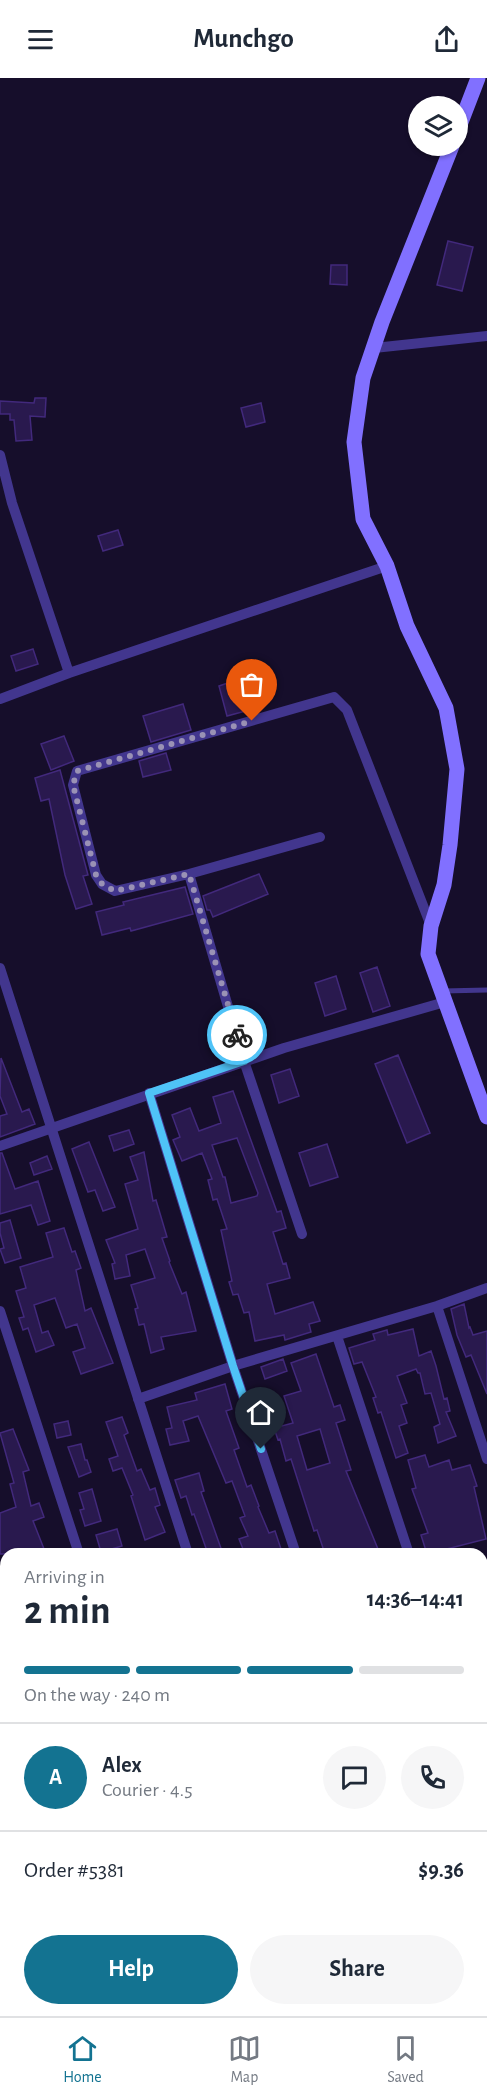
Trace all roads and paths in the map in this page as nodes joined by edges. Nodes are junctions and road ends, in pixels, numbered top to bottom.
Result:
1 (478, 78) edge
2 (468, 104) edge
3 (448, 156) edge
4 (487, 336) edge
5 (374, 348) junction
6 (0, 455) edge
7 (387, 566) junction
8 (69, 673) junction
9 (0, 699) edge
10 (320, 837) dead end
11 (189, 874) junction
12 (431, 926) junction
13 (0, 968) edge
14 (487, 990) edge
15 (443, 996) junction
16 (244, 1061) junction
17 (149, 1093) junction
18 (487, 1118) edge
19 (51, 1130) junction
20 (0, 1146) edge
21 (302, 1234) dead end
22 (487, 1288) edge
23 (437, 1306) junction
24 (0, 1311) edge
25 (336, 1336) junction
26 (233, 1366) junction
27 (138, 1399) junction
28 (487, 1459) edge
29 (77, 1548) edge
30 (186, 1548) edge
31 (294, 1548) edge
32 (407, 1548) edge

1 - 2 main road
3 - 5 main road
4 - 5 street
5 - 7 main road
6 - 8 street
7 - 8 street
7 - 12 main road
8 - 9 street
10 - 11 street
11 - 12 street
11 - 16 street
12 - 15 main road
13 - 19 street
14 - 15 lane
15 - 16 street
15 - 18 main road
16 - 17 street
16 - 21 street
17 - 19 street
17 - 26 street
19 - 20 street
19 - 27 street
22 - 23 street
23 - 25 street
23 - 28 street
24 - 29 street
25 - 26 street
25 - 32 street
26 - 27 street
26 - 31 street
27 - 30 street

